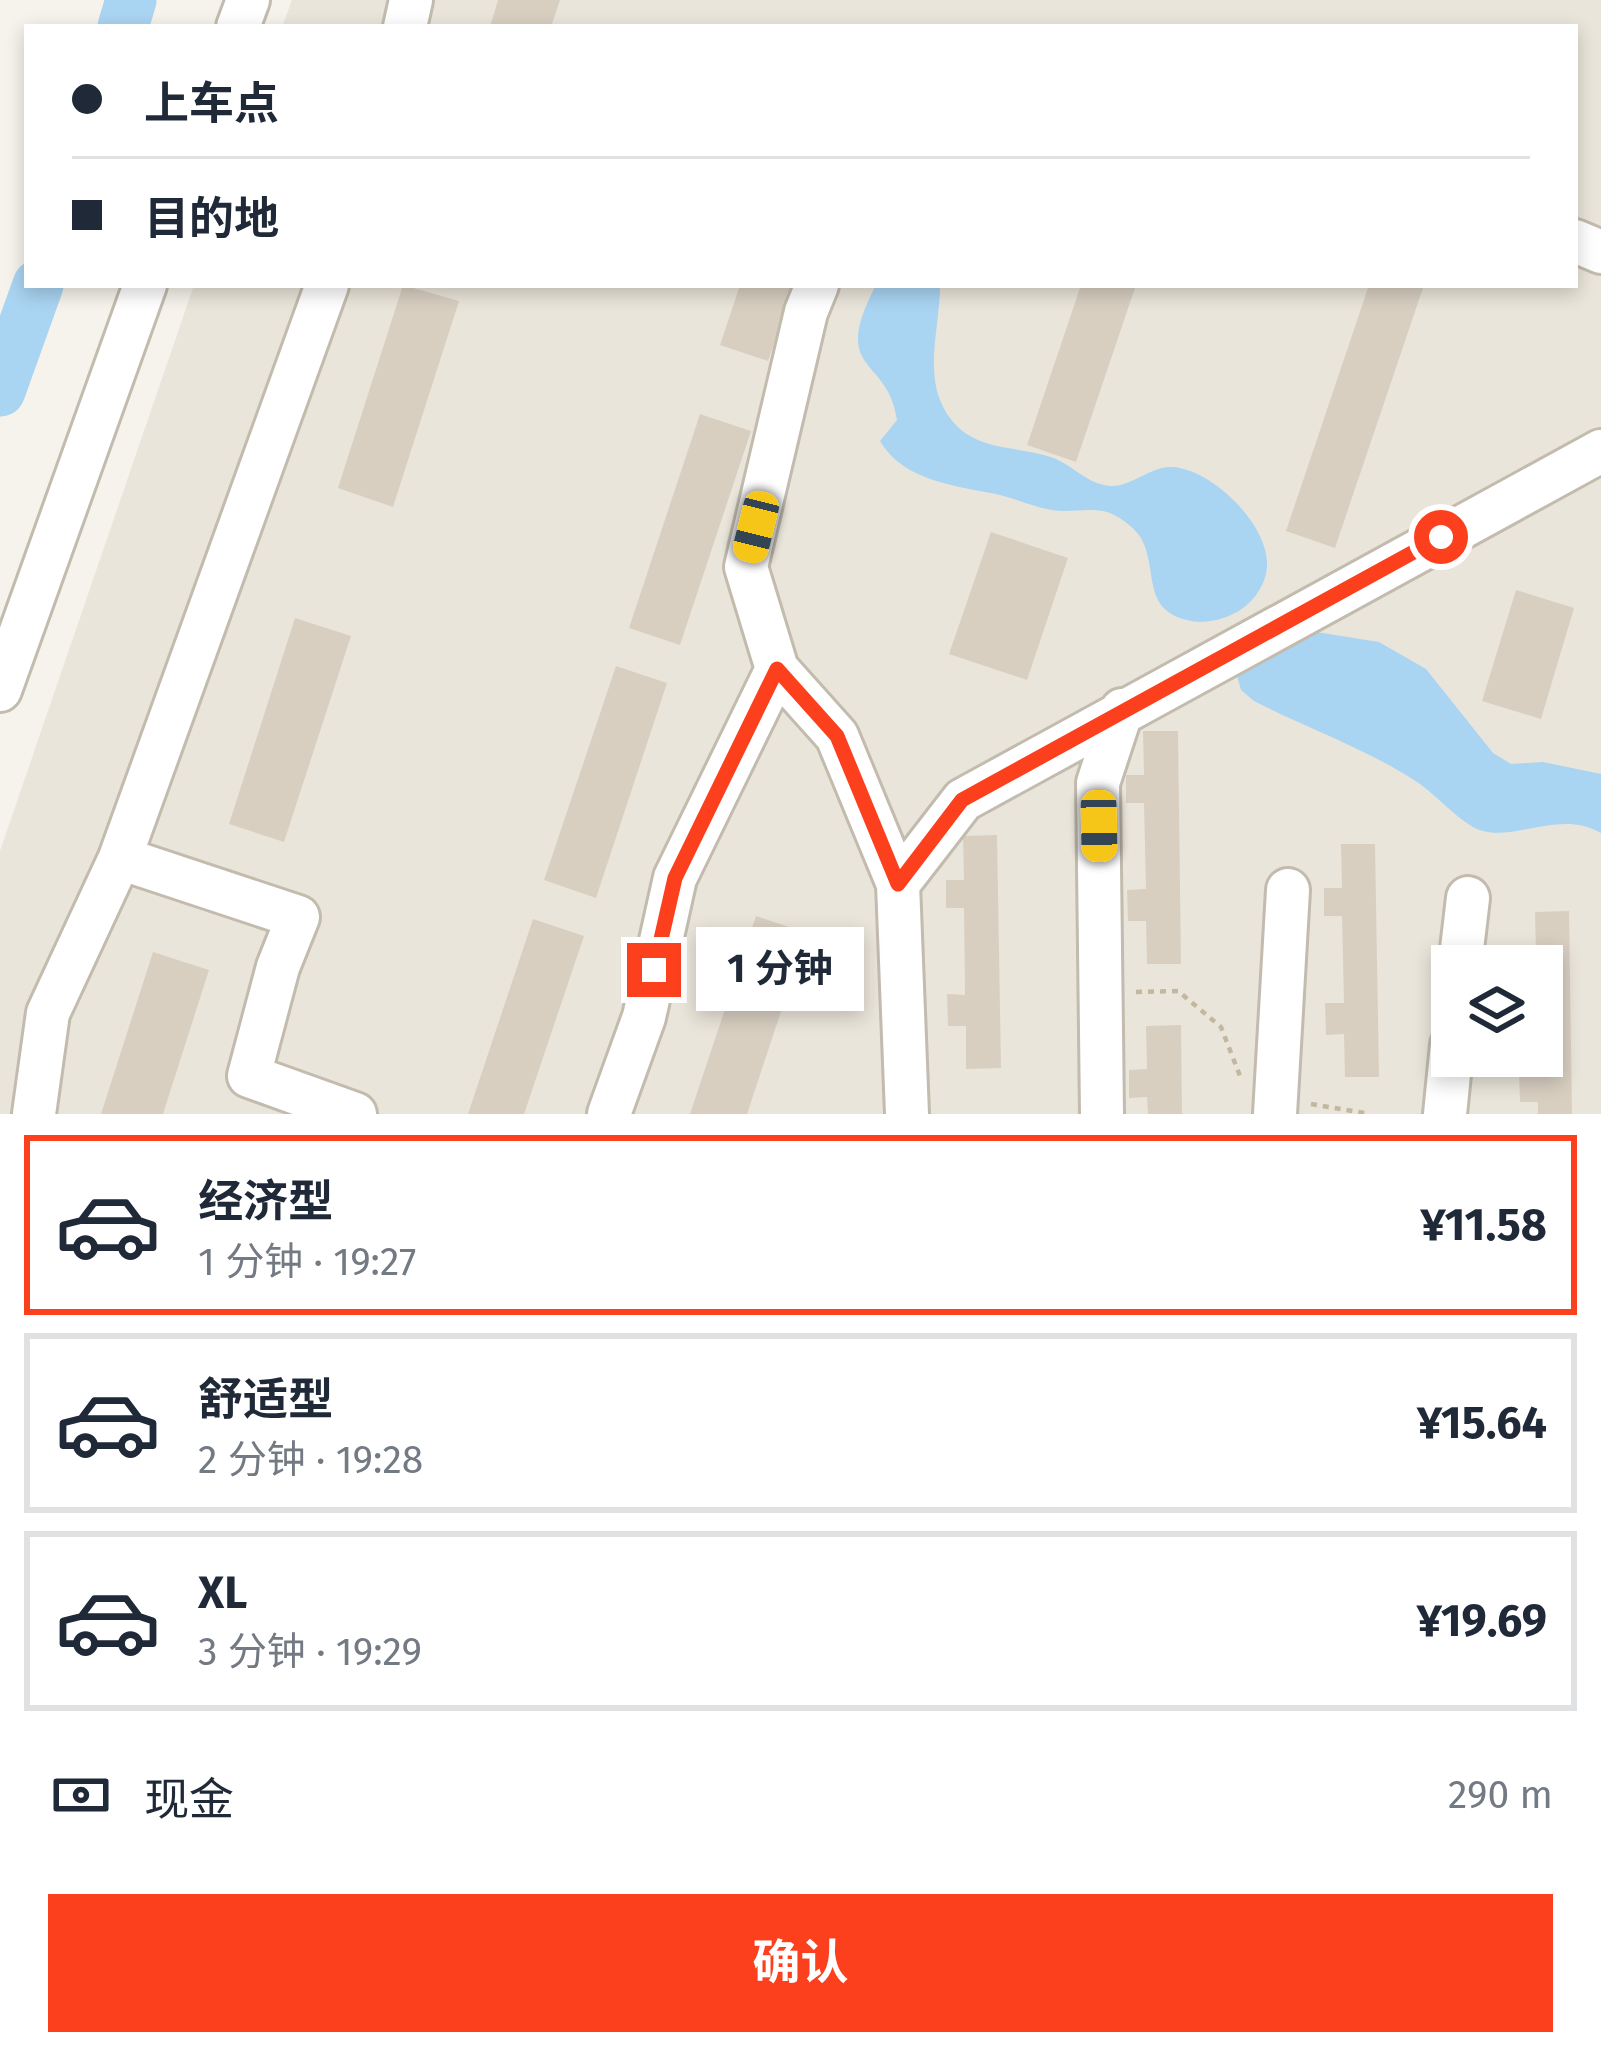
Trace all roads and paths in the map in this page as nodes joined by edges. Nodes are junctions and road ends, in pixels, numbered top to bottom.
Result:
1 (144, 288) edge
2 (326, 288) edge
3 (816, 288) edge
4 (1601, 451) edge
5 (777, 669) junction
6 (0, 690) edge
7 (1122, 710) junction
8 (120, 858) junction
9 (898, 884) junction
10 (1288, 890) dead end
11 (1468, 898) dead end
12 (1462, 945) edge
13 (1101, 992) junction
14 (1448, 1077) edge
15 (1276, 1106) edge
16 (34, 1114) edge
17 (355, 1114) edge
18 (609, 1114) edge
19 (907, 1114) edge
20 (1102, 1114) edge
21 (1370, 1114) edge
22 (1444, 1114) edge

1 - 6 street
2 - 8 street
3 - 5 street
4 - 7 street
5 - 9 street
5 - 18 street
7 - 9 street
7 - 13 street
8 - 16 street
8 - 17 street
9 - 19 street
10 - 15 street
11 - 12 street
13 - 15 path
13 - 20 street
14 - 22 street
15 - 21 path

